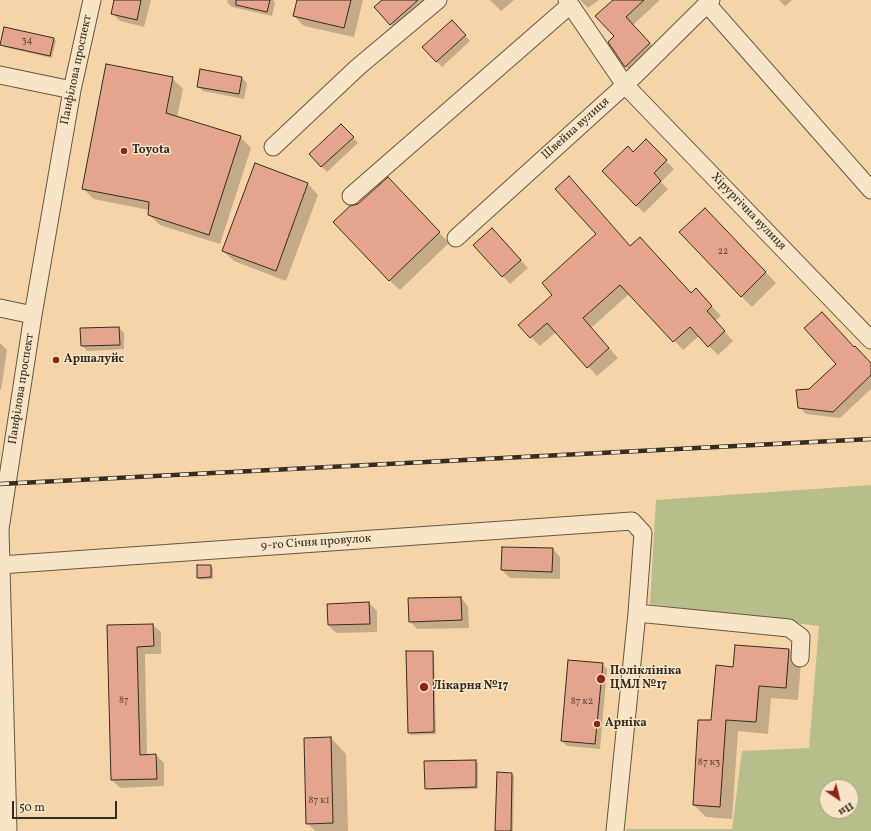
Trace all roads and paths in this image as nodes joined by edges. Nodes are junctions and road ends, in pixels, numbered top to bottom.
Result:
1 (92, 0) edge
2 (438, 0) edge
3 (568, 2) edge
4 (709, 2) edge
5 (0, 75) edge
6 (625, 85) junction
7 (72, 90) junction
8 (273, 147) dead end
9 (871, 190) edge
10 (351, 196) dead end
11 (456, 238) dead end
12 (0, 308) edge
13 (33, 315) junction
14 (871, 340) edge
15 (0, 565) edge
16 (637, 613) junction
17 (800, 658) dead end
18 (2, 668) edge
19 (3, 770) edge
20 (8, 831) edge
21 (615, 831) edge

1 - 7 street, Панфілова проспект
2 - 8 street
3 - 6 street
3 - 10 street
4 - 6 street, Швейна вулиця
4 - 9 street
5 - 7 street
6 - 11 street, Швейна вулиця
6 - 14 street, Хірургічна вулиця
7 - 13 street, Панфілова проспект
12 - 13 street
13 - 15 street, Панфілова проспект
15 - 16 street, 9-го Січня провулок
15 - 18 street, Панфілова проспект
16 - 17 street
16 - 21 street
18 - 19 street, Панфілова проспект
19 - 20 street, Панфілова проспект

